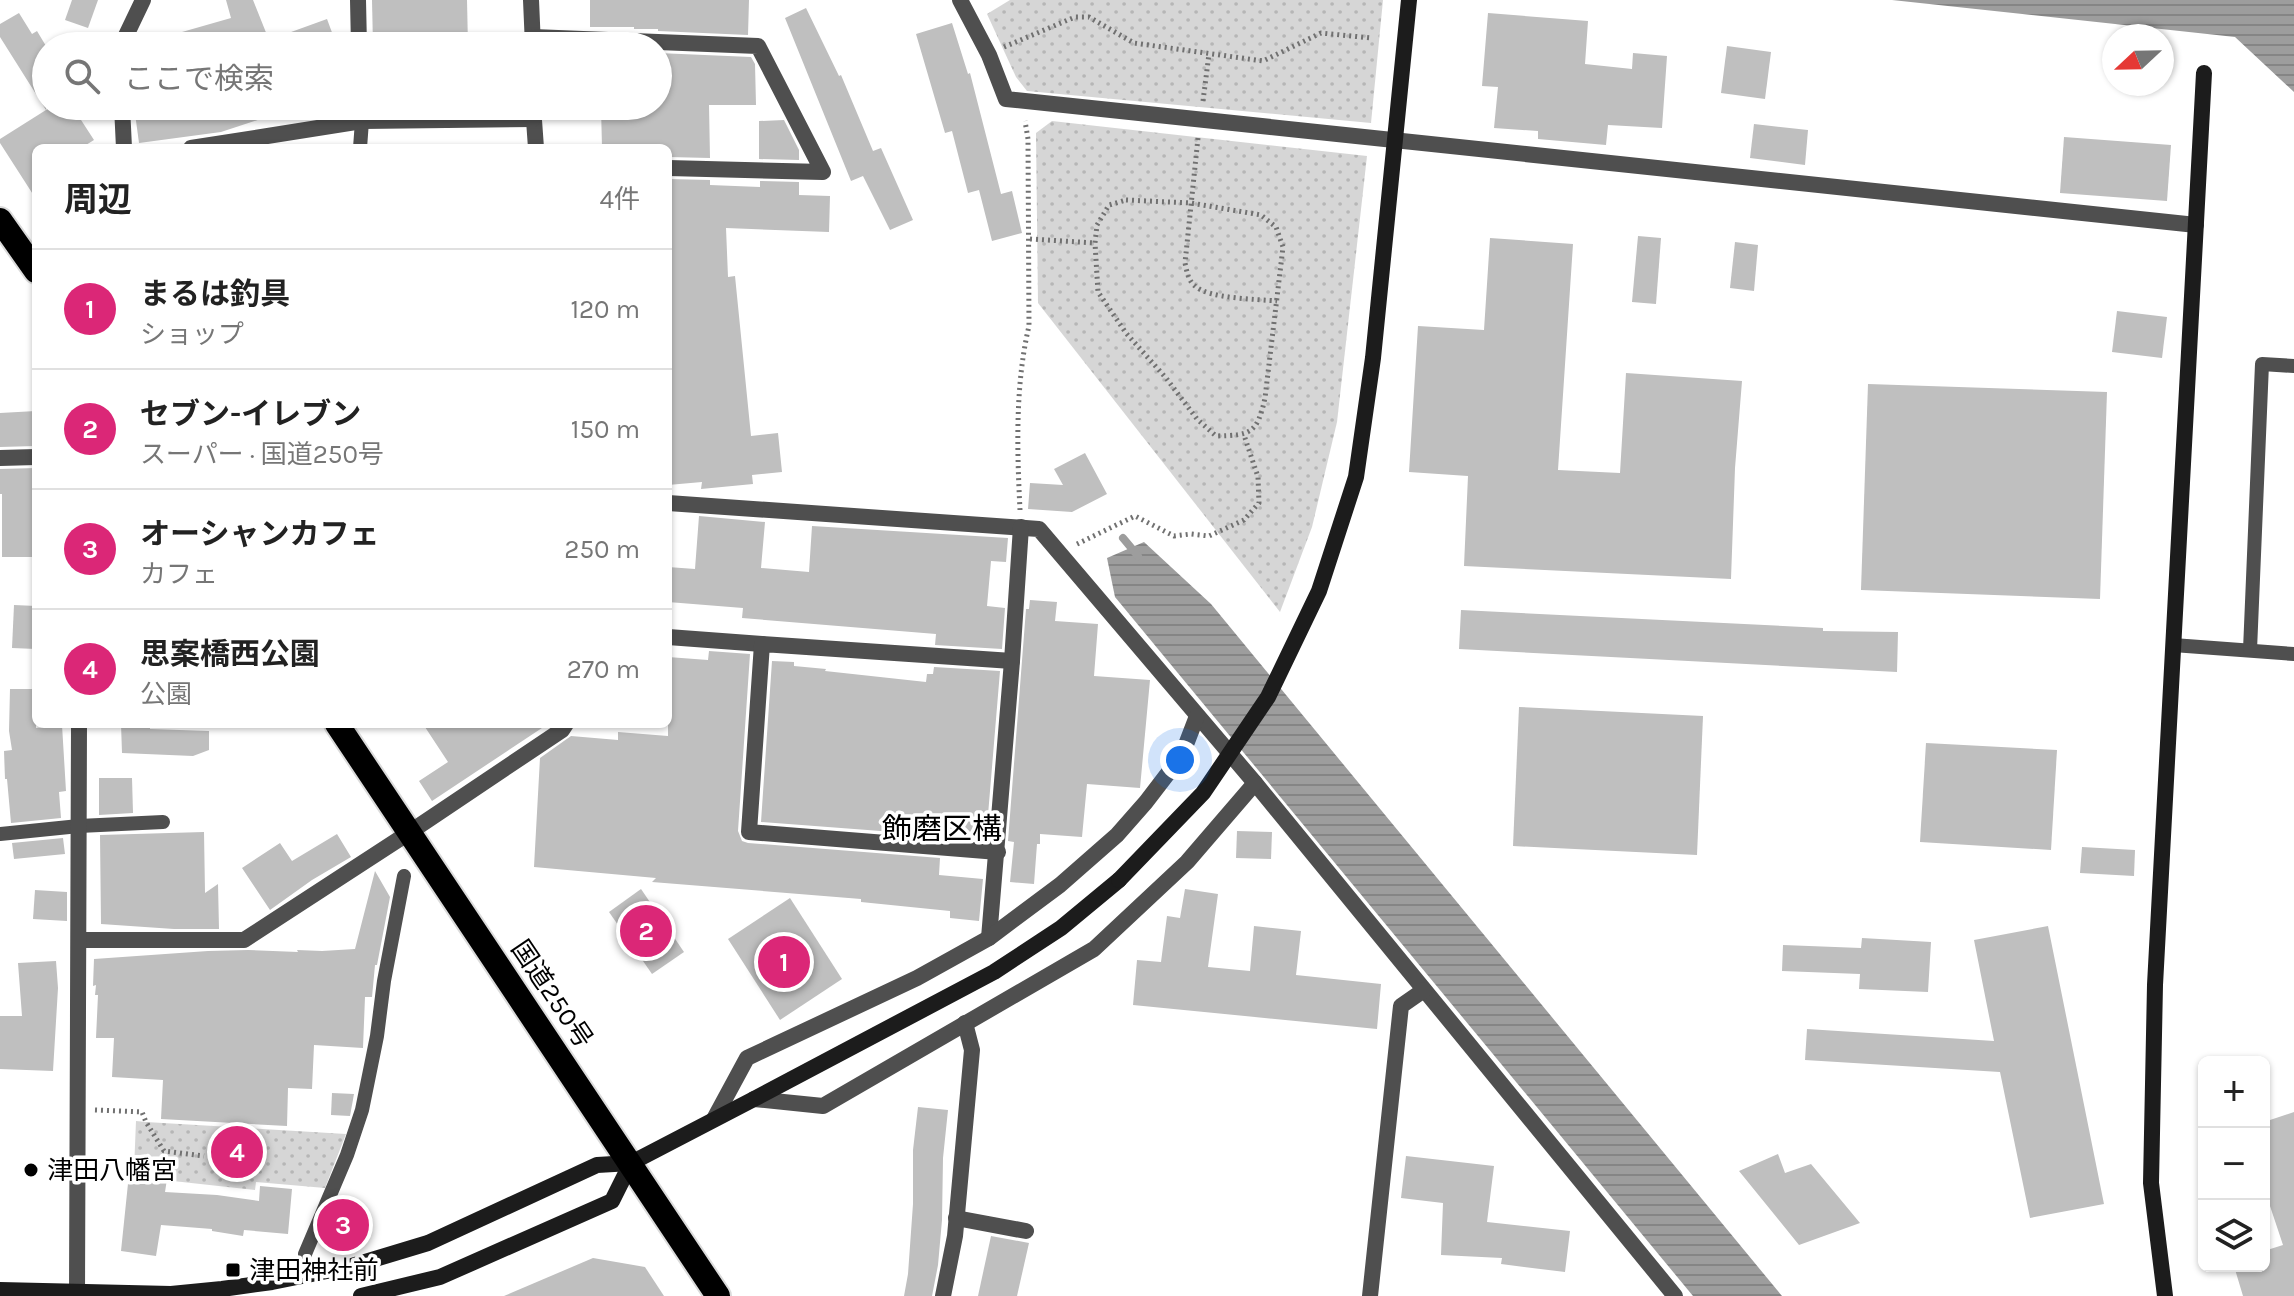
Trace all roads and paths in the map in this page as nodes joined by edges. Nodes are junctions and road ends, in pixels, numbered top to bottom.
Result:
1 (143, 0) edge
2 (358, 0) edge
3 (531, 0) edge
4 (960, 0) edge
5 (1409, 0) edge
6 (128, 32) edge
7 (359, 32) edge
8 (533, 32) edge
9 (1371, 38) dead end
10 (672, 44) edge
11 (1209, 54) junction
12 (989, 55) junction
13 (2204, 73) dead end
14 (1021, 100) junction
15 (1200, 119) junction
16 (123, 120) edge
17 (331, 120) edge
18 (361, 120) edge
19 (534, 120) edge
20 (124, 144) edge
21 (211, 144) edge
22 (360, 144) edge
23 (536, 144) edge
24 (672, 168) edge
25 (1191, 203) junction
26 (0, 220) edge
27 (2196, 225) junction
28 (1030, 239) junction
29 (1095, 243) junction
30 (32, 265) edge
31 (1277, 301) junction
32 (2294, 366) edge
33 (1244, 435) junction
34 (32, 457) edge
35 (0, 458) edge
36 (672, 503) edge
37 (1021, 527) junction
38 (1061, 554) junction
39 (672, 637) edge
40 (762, 644) junction
41 (2173, 645) junction
42 (2250, 650) junction
43 (2294, 654) edge
44 (1012, 661) junction
45 (1197, 716) junction
46 (79, 728) edge
47 (340, 728) edge
48 (563, 728) edge
49 (1255, 783) junction
50 (163, 822) dead end
51 (79, 826) junction
52 (410, 832) junction
53 (0, 834) edge
54 (998, 852) junction
55 (404, 876) dead end
56 (989, 938) junction
57 (79, 940) junction
58 (1424, 990) junction
59 (965, 1023) junction
60 (754, 1099) junction
61 (78, 1110) junction
62 (714, 1119) junction
63 (204, 1156) dead end
64 (631, 1163) junction
65 (956, 1218) junction
66 (1026, 1231) dead end
67 (305, 1254) dead end
68 (0, 1290) edge
69 (77, 1294) edge
70 (361, 1296) edge
71 (718, 1296) edge
72 (943, 1296) edge
73 (1370, 1296) edge
74 (1675, 1296) edge
75 (2165, 1296) edge

1 - 6 street
2 - 7 street
3 - 8 street
4 - 12 street
5 - 60 street, bridge
9 - 11 path
10 - 24 street
11 - 12 path
11 - 15 path
12 - 14 street
13 - 27 street
14 - 15 street
14 - 28 path
15 - 25 path
15 - 27 street
16 - 20 street
17 - 21 street
18 - 22 lane
19 - 23 street
25 - 29 path
25 - 31 path
25 - 31 path
26 - 30 highway
27 - 41 street
28 - 29 path
28 - 37 path
29 - 33 path
31 - 33 path
32 - 42 lane
33 - 38 path
34 - 35 street
36 - 37 street
37 - 38 street
37 - 44 street
38 - 45 street
39 - 40 street
40 - 44 street
40 - 54 street
41 - 42 lane
41 - 75 street
42 - 43 lane
44 - 54 street
45 - 49 street
45 - 56 street
46 - 51 street
47 - 52 highway, 国道250号
48 - 52 street
49 - 58 street
49 - 59 street
50 - 51 lane
51 - 53 lane
51 - 57 street
52 - 57 street
52 - 64 highway, 国道250号
54 - 56 street
55 - 67 lane
56 - 62 street
57 - 61 street
58 - 73 street
58 - 74 street
59 - 60 street
59 - 65 street
60 - 62 street
61 - 63 path
61 - 69 street
62 - 64 street
64 - 69 street
64 - 70 street
64 - 71 highway, 国道250号
65 - 66 street
65 - 72 street
68 - 69 street

